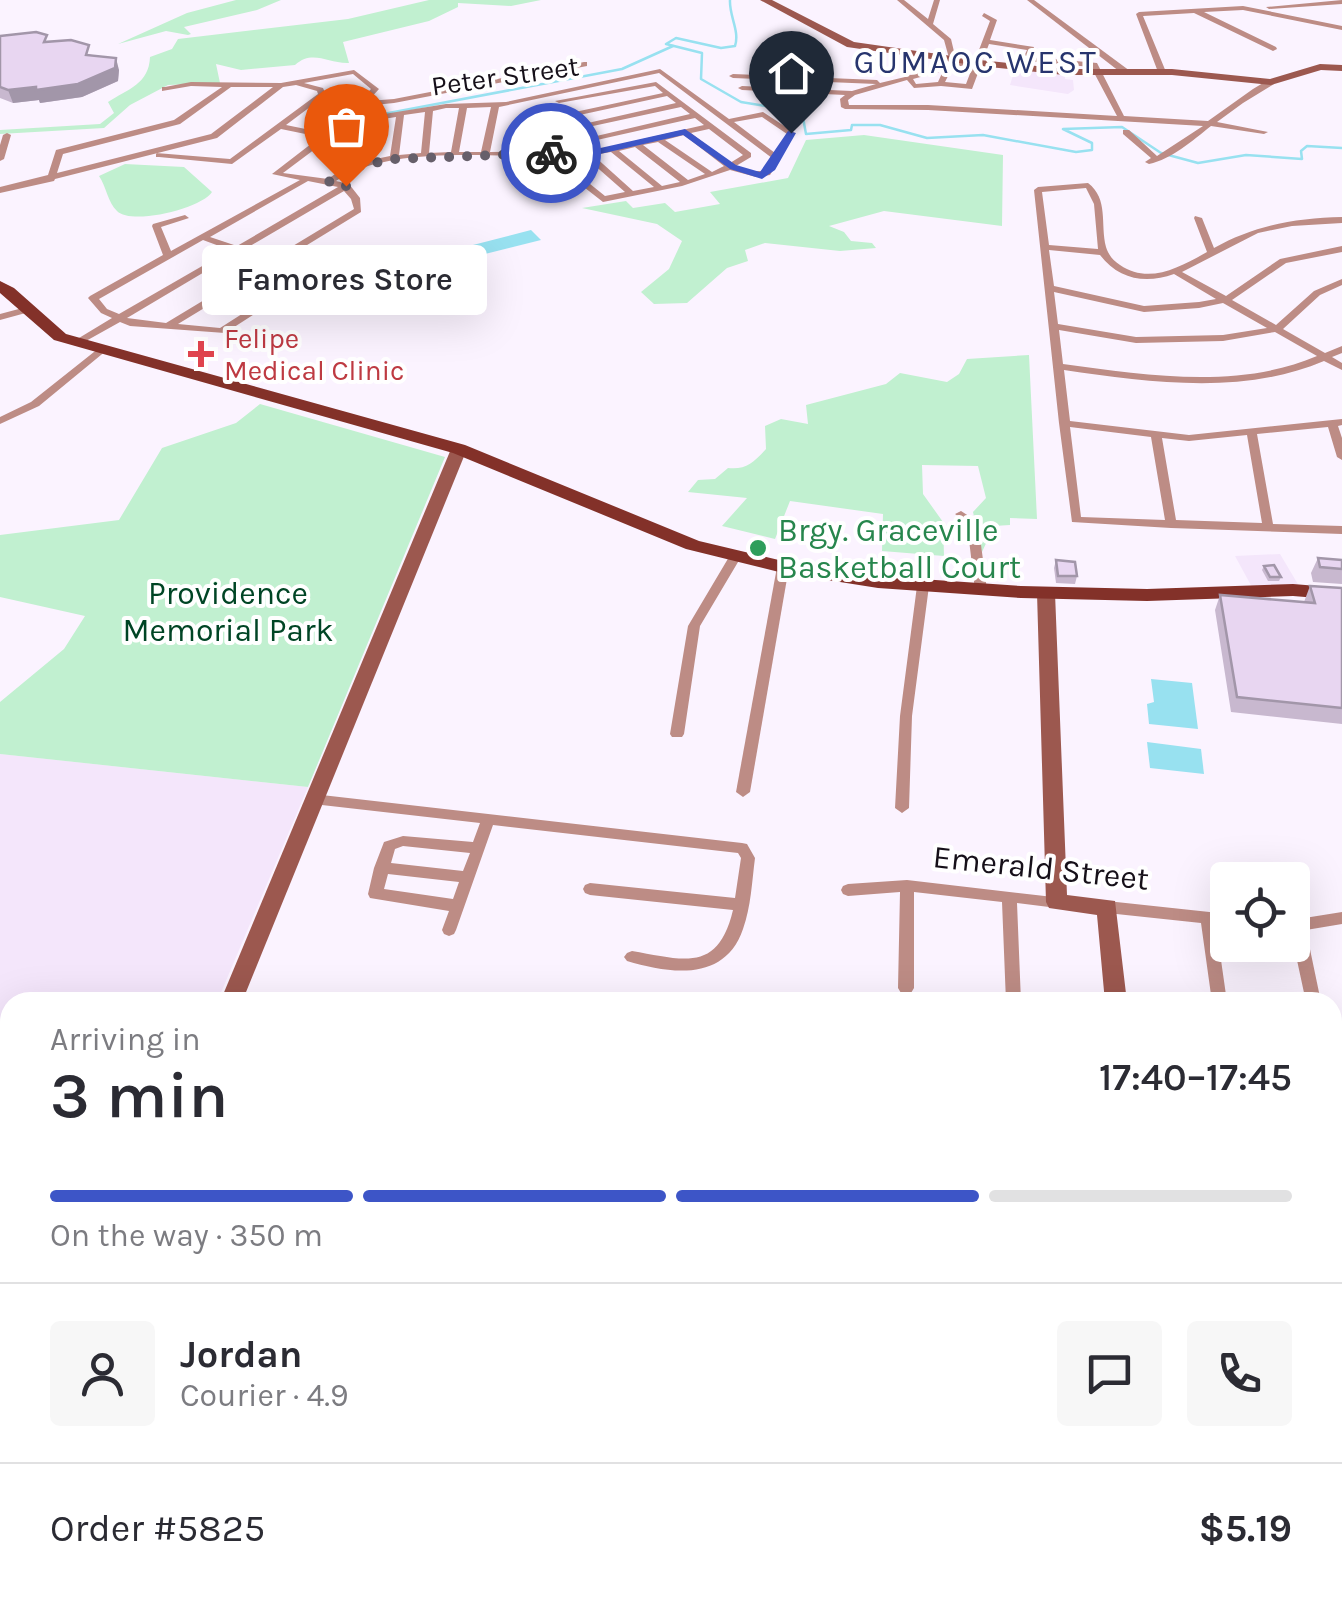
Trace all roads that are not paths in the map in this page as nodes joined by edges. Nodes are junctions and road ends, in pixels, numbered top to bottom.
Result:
1 (765, 0) edge
2 (900, 0) edge
3 (937, 0) edge
4 (1030, 0) edge
5 (1136, 0) edge
6 (1342, 2) edge
7 (1243, 8) junction
8 (1194, 10) junction
9 (1139, 14) junction
10 (984, 16) dead end
11 (930, 23) junction
12 (1342, 28) edge
13 (986, 41) junction
14 (1273, 49) dead end
15 (951, 62) junction
16 (975, 62) junction
17 (584, 64) dead end
18 (1342, 68) edge
19 (1162, 72) junction
20 (1127, 73) junction
21 (1097, 74) junction
22 (733, 76) dead end
23 (908, 76) junction
24 (1271, 82) junction
25 (298, 84) junction
26 (882, 84) junction
27 (941, 84) junction
28 (229, 85) junction
29 (281, 85) junction
30 (968, 86) junction
31 (165, 88) dead end
32 (742, 88) dead end
33 (852, 93) junction
34 (668, 94) junction
35 (543, 99) junction
36 (364, 104) junction
37 (682, 104) junction
38 (494, 105) junction
39 (463, 106) junction
40 (956, 108) junction
41 (429, 109) junction
42 (400, 114) junction
43 (534, 114) junction
44 (696, 115) junction
45 (1121, 117) junction
46 (728, 121) junction
47 (1207, 123) junction
48 (710, 126) junction
49 (368, 127) junction
50 (524, 127) junction
51 (283, 128) junction
52 (685, 132) junction
53 (1126, 132) dead end
54 (1264, 132) dead end
55 (7, 135) dead end
56 (327, 136) junction
57 (660, 138) junction
58 (512, 141) junction
59 (636, 144) junction
60 (612, 150) junction
61 (560, 153) junction
62 (148, 154) junction
63 (455, 154) junction
64 (485, 154) junction
65 (511, 154) junction
66 (587, 154) junction
67 (425, 155) junction
68 (777, 158) junction
69 (0, 159) edge
70 (394, 159) junction
71 (361, 166) junction
72 (733, 167) junction
73 (340, 170) junction
74 (711, 175) junction
75 (52, 179) junction
76 (304, 181) junction
77 (684, 181) junction
78 (329, 182) junction
79 (346, 186) junction
80 (659, 187) junction
81 (0, 190) edge
82 (632, 193) junction
83 (186, 218) dead end
84 (1198, 218) dead end
85 (1342, 220) edge
86 (202, 237) junction
87 (1044, 248) junction
88 (1342, 249) edge
89 (236, 250) junction
90 (1102, 252) junction
91 (1212, 253) junction
92 (168, 256) junction
93 (384, 256) dead end
94 (273, 262) junction
95 (1178, 273) junction
96 (310, 274) junction
97 (1342, 282) edge
98 (0, 286) edge
99 (1050, 288) junction
100 (1228, 299) junction
101 (30, 309) junction
102 (0, 317) edge
103 (118, 319) junction
104 (169, 326) junction
105 (1054, 326) junction
106 (1278, 329) junction
107 (77, 343) junction
108 (1342, 348) edge
109 (102, 350) junction
110 (1325, 358) junction
111 (1058, 366) junction
112 (1342, 367) edge
113 (0, 422) edge
114 (1064, 424) junction
115 (1338, 424) edge
116 (1252, 434) junction
117 (1156, 436) junction
118 (459, 448) junction
119 (1342, 457) edge
120 (961, 514) dead end
121 (1171, 525) junction
122 (1268, 527) junction
123 (1342, 530) edge
124 (735, 557) junction
125 (783, 567) junction
126 (922, 586) junction
127 (981, 590) junction
128 (1046, 594) junction
129 (1342, 594) edge
130 (677, 734) dead end
131 (743, 792) dead end
132 (313, 800) junction
133 (902, 808) dead end
134 (489, 818) junction
135 (478, 848) junction
136 (381, 868) junction
137 (468, 877) junction
138 (908, 886) junction
139 (590, 889) dead end
140 (848, 890) dead end
141 (1009, 897) junction
142 (1056, 902) junction
143 (458, 906) junction
144 (741, 906) junction
145 (1108, 907) junction
146 (1208, 918) joint
147 (1342, 918) edge
148 (1310, 923) edge
149 (449, 930) dead end
150 (632, 957) dead end
151 (1304, 962) edge
152 (906, 988) dead end
153 (235, 992) edge
154 (1014, 992) edge
155 (1115, 992) edge
156 (1219, 992) edge
157 (1311, 992) edge

1 - 15 street
2 - 11 street
3 - 11 street
4 - 20 street
5 - 9 street
6 - 7 street
7 - 8 street
7 - 12 street
8 - 9 street
8 - 14 street
9 - 19 street
10 - 13 street
11 - 15 street
13 - 16 street
13 - 21 street
15 - 16 street
15 - 23 street
15 - 27 street
16 - 21 street
16 - 30 street
17 - 36 street
18 - 24 street
19 - 20 street
19 - 24 street
20 - 21 street
21 - 45 street
22 - 26 street
23 - 26 street
23 - 27 street
24 - 47 street
25 - 29 street
25 - 36 street
25 - 51 street
26 - 33 street
27 - 30 street
28 - 29 street
28 - 31 street
28 - 75 street
29 - 62 street
30 - 40 street
32 - 33 street
33 - 40 street
34 - 35 street
34 - 37 street
34 - 43 street
35 - 38 street, Peter Street
35 - 43 street
35 - 46 street, Peter Street
36 - 56 street
37 - 44 street
37 - 50 street
38 - 39 street, Peter Street
38 - 64 street
39 - 41 street, Peter Street
39 - 63 street
40 - 45 street
41 - 42 street, Peter Street
41 - 67 street
42 - 49 street, Peter Street
42 - 70 street
43 - 50 street
44 - 48 street
44 - 58 street
45 - 47 street
46 - 68 street
46 - 68 street
47 - 53 street
47 - 54 street
48 - 52 street
48 - 72 street
49 - 71 street
49 - 73 street, Peter Street
50 - 58 street
51 - 56 street
51 - 62 street
52 - 57 street
52 - 72 street
55 - 69 street
56 - 76 street
57 - 59 street
57 - 74 street
58 - 65 street
59 - 60 street
59 - 77 street
60 - 66 street
60 - 80 street
61 - 65 street
61 - 66 street
61 - 82 street
62 - 75 street
63 - 64 street
63 - 67 street
64 - 65 street
66 - 82 street
67 - 70 street
68 - 72 street
70 - 71 street
71 - 73 street
72 - 74 street
73 - 78 street
74 - 77 street
75 - 81 street
76 - 78 street
76 - 86 street
77 - 80 street
78 - 79 street
79 - 89 street
79 - 94 street
80 - 82 street
83 - 92 street
84 - 91 street
85 - 91 street
86 - 89 street
86 - 92 street
87 - 90 street
87 - 90 street
87 - 99 street
88 - 100 street
89 - 94 street
89 - 103 street
90 - 95 street
91 - 95 street
92 - 103 street
93 - 96 street
94 - 96 street
94 - 104 street
95 - 100 street
96 - 104 street
97 - 106 street
98 - 101 main road
99 - 100 street
99 - 105 street
100 - 106 street
101 - 102 street
101 - 107 main road
103 - 104 street
103 - 107 street
105 - 106 street
105 - 111 street
106 - 110 street
107 - 109 main road
108 - 110 street
109 - 113 street
109 - 118 main road
110 - 111 street
110 - 112 street
111 - 114 street
114 - 117 street
114 - 121 street
115 - 116 street
115 - 119 street
116 - 117 street
116 - 122 street
117 - 121 street
118 - 124 main road
118 - 132 street
120 - 127 street
121 - 122 street
122 - 123 street
124 - 125 main road
124 - 130 street
125 - 126 main road
125 - 131 street
126 - 127 main road
126 - 133 street
127 - 128 main road
128 - 129 main road
128 - 142 street
132 - 134 street
132 - 153 street
134 - 135 street
134 - 144 street
135 - 136 street
135 - 137 street
136 - 137 street
136 - 143 street
137 - 143 street
138 - 140 street, Emerald Street
138 - 141 street, Emerald Street
138 - 152 street
139 - 144 street
141 - 142 street, Emerald Street
141 - 154 street
142 - 145 street, Emerald Street
143 - 149 street
144 - 150 street
145 - 146 street, Emerald Street
145 - 155 street
146 - 156 street
147 - 148 street
151 - 157 street

